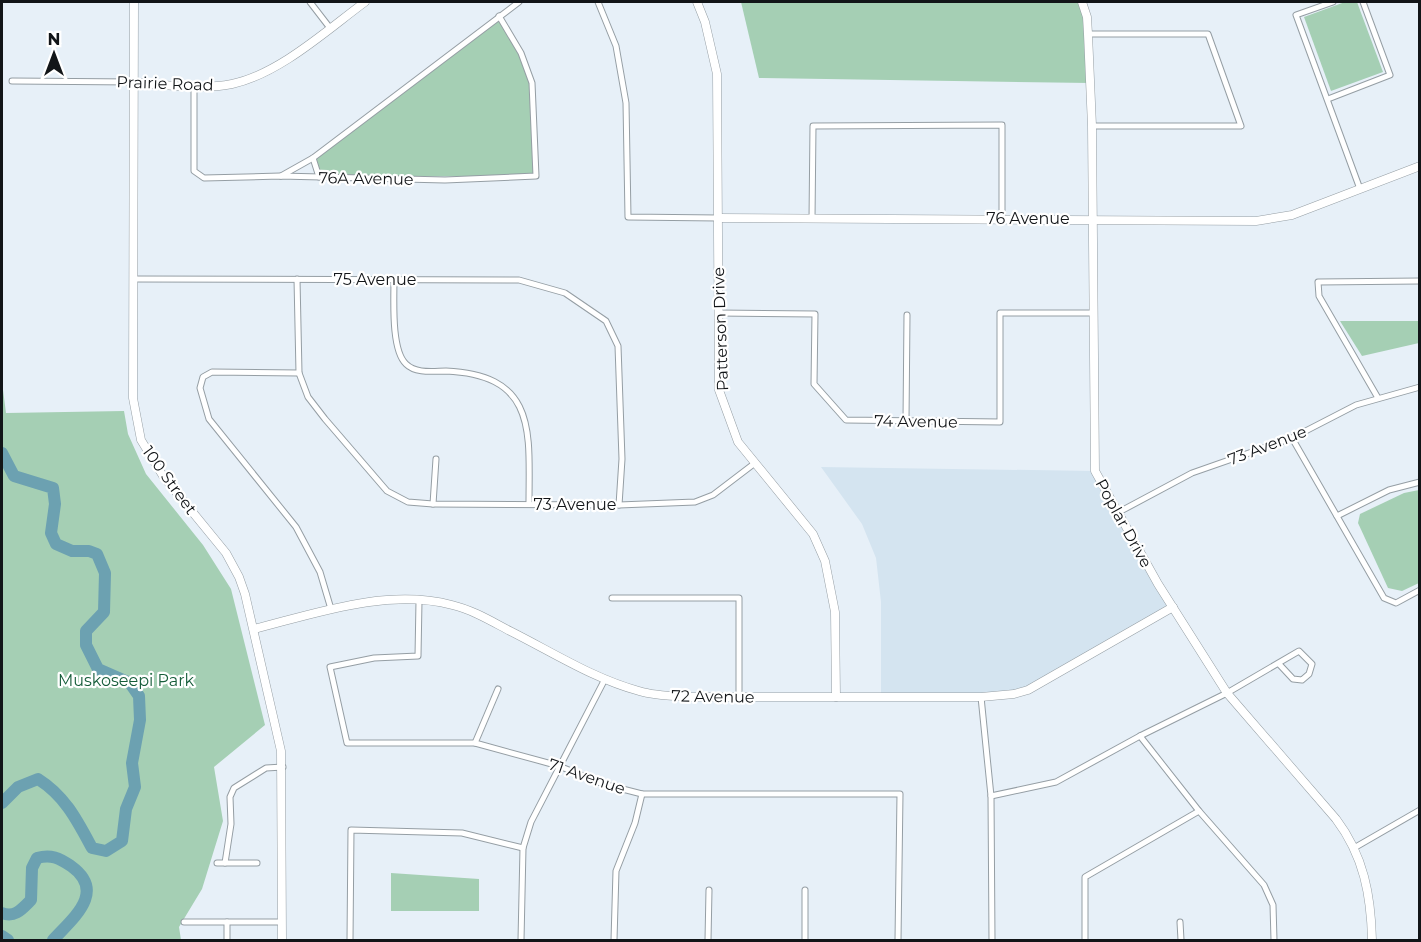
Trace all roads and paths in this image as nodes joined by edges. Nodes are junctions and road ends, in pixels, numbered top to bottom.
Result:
1 (134, 2) edge
2 (310, 2) edge
3 (365, 2) edge
4 (519, 2) edge
5 (598, 2) edge
6 (698, 2) edge
7 (1082, 2) edge
8 (1333, 2) edge
9 (1363, 2) edge
10 (499, 16) junction
11 (330, 28) junction
12 (1089, 34) junction
13 (12, 81) dead end
14 (134, 82) junction
15 (194, 86) junction
16 (1328, 99) junction
17 (1092, 126) junction
18 (313, 158) junction
19 (1419, 166) edge
20 (280, 176) junction
21 (319, 177) junction
22 (1360, 189) junction
23 (718, 218) junction
24 (1002, 218) junction
25 (812, 219) junction
26 (1092, 219) junction
27 (133, 279) junction
28 (297, 279) junction
29 (394, 279) junction
30 (1419, 281) edge
31 (718, 313) junction
32 (1092, 313) junction
33 (907, 315) dead end
34 (299, 374) junction
35 (1419, 387) edge
36 (1378, 398) junction
37 (906, 420) junction
38 (1292, 438) junction
39 (436, 459) dead end
40 (754, 463) junction
41 (1419, 482) edge
42 (434, 504) junction
43 (529, 504) junction
44 (619, 505) junction
45 (1119, 512) junction
46 (1337, 516) junction
47 (1419, 590) edge
48 (612, 598) dead end
49 (419, 601) junction
50 (1173, 607) junction
51 (331, 609) junction
52 (254, 629) junction
53 (1279, 664) junction
54 (605, 679) junction
55 (498, 689) dead end
56 (1227, 693) junction
57 (739, 697) junction
58 (836, 697) junction
59 (981, 697) junction
60 (1140, 736) junction
61 (475, 743) junction
62 (559, 766) junction
63 (283, 767) junction
64 (642, 794) junction
65 (991, 796) junction
66 (1419, 810) edge
67 (1199, 811) junction
68 (523, 848) junction
69 (1354, 848) junction
70 (217, 862) dead end
71 (225, 863) junction
72 (257, 863) dead end
73 (709, 890) dead end
74 (805, 890) dead end
75 (184, 922) dead end
76 (227, 922) junction
77 (282, 922) junction
78 (1180, 922) dead end
79 (226, 940) edge
80 (282, 940) edge
81 (350, 940) edge
82 (521, 940) edge
83 (614, 940) edge
84 (708, 940) edge
85 (805, 940) edge
86 (898, 940) edge
87 (992, 940) edge
88 (1085, 940) edge
89 (1181, 940) edge
90 (1274, 940) edge
91 (1372, 940) edge

1 - 14 street, 100 Street
2 - 11 street
3 - 11 street, Prairie Road
4 - 10 street
5 - 23 street, 76 Avenue
6 - 23 street, Patterson Drive
7 - 12 street, Poplar Drive
8 - 16 street
9 - 16 street
10 - 18 street
10 - 21 street, 76A Avenue
11 - 15 street, Prairie Road
12 - 17 street, Poplar Drive
12 - 17 street
13 - 14 street, Prairie Road
14 - 15 street, Prairie Road
14 - 27 street, 100 Street
15 - 20 street, 76A Avenue
16 - 22 street
17 - 26 street, Poplar Drive
18 - 20 street
18 - 21 street
19 - 22 street, 76 Avenue
20 - 21 street, 76A Avenue
22 - 26 street, 76 Avenue
23 - 25 street, 76 Avenue
23 - 31 street, Patterson Drive
24 - 25 street, 76 Avenue
24 - 25 street
24 - 26 street, 76 Avenue
26 - 32 street, Poplar Drive
27 - 28 street, 75 Avenue
27 - 52 street, 100 Street
28 - 29 street, 75 Avenue
28 - 34 street
29 - 43 street
29 - 44 street, 75 Avenue
30 - 36 street
31 - 37 street, 74 Avenue
31 - 40 street, Patterson Drive
32 - 37 street, 74 Avenue
32 - 45 street, Poplar Drive
33 - 37 street
34 - 42 street, 73 Avenue
34 - 51 street
35 - 36 street, 73 Avenue
36 - 38 street, 73 Avenue
38 - 45 street, 73 Avenue
38 - 46 street
39 - 42 street
40 - 44 street, 73 Avenue
40 - 58 street, Patterson Drive
41 - 46 street
42 - 43 street, 73 Avenue
43 - 44 street, 73 Avenue
45 - 50 street, Poplar Drive
46 - 47 street
48 - 57 street
49 - 51 street, 72 Avenue
49 - 54 street, 72 Avenue
49 - 61 street, 71 Avenue
50 - 56 street, Poplar Drive
50 - 59 street, 72 Avenue
51 - 52 street, 72 Avenue
52 - 63 street, 100 Street
53 - 53 street
53 - 56 street
54 - 57 street, 72 Avenue
54 - 62 street
55 - 61 street
56 - 60 street
56 - 69 street, Poplar Drive
57 - 58 street, 72 Avenue
58 - 59 street, 72 Avenue
59 - 65 street
60 - 65 street
60 - 67 street
61 - 62 street, 71 Avenue
62 - 64 street, 71 Avenue
62 - 68 street
63 - 71 street
63 - 77 street, 100 Street
64 - 83 street
64 - 86 street, 71 Avenue
65 - 87 street
66 - 69 street
67 - 88 street
67 - 90 street
68 - 81 street
68 - 82 street
69 - 91 street, Poplar Drive
70 - 71 street
71 - 72 street
73 - 84 street
74 - 85 street
75 - 76 street
76 - 77 street
76 - 79 street
77 - 80 street, 100 Street
78 - 89 street

